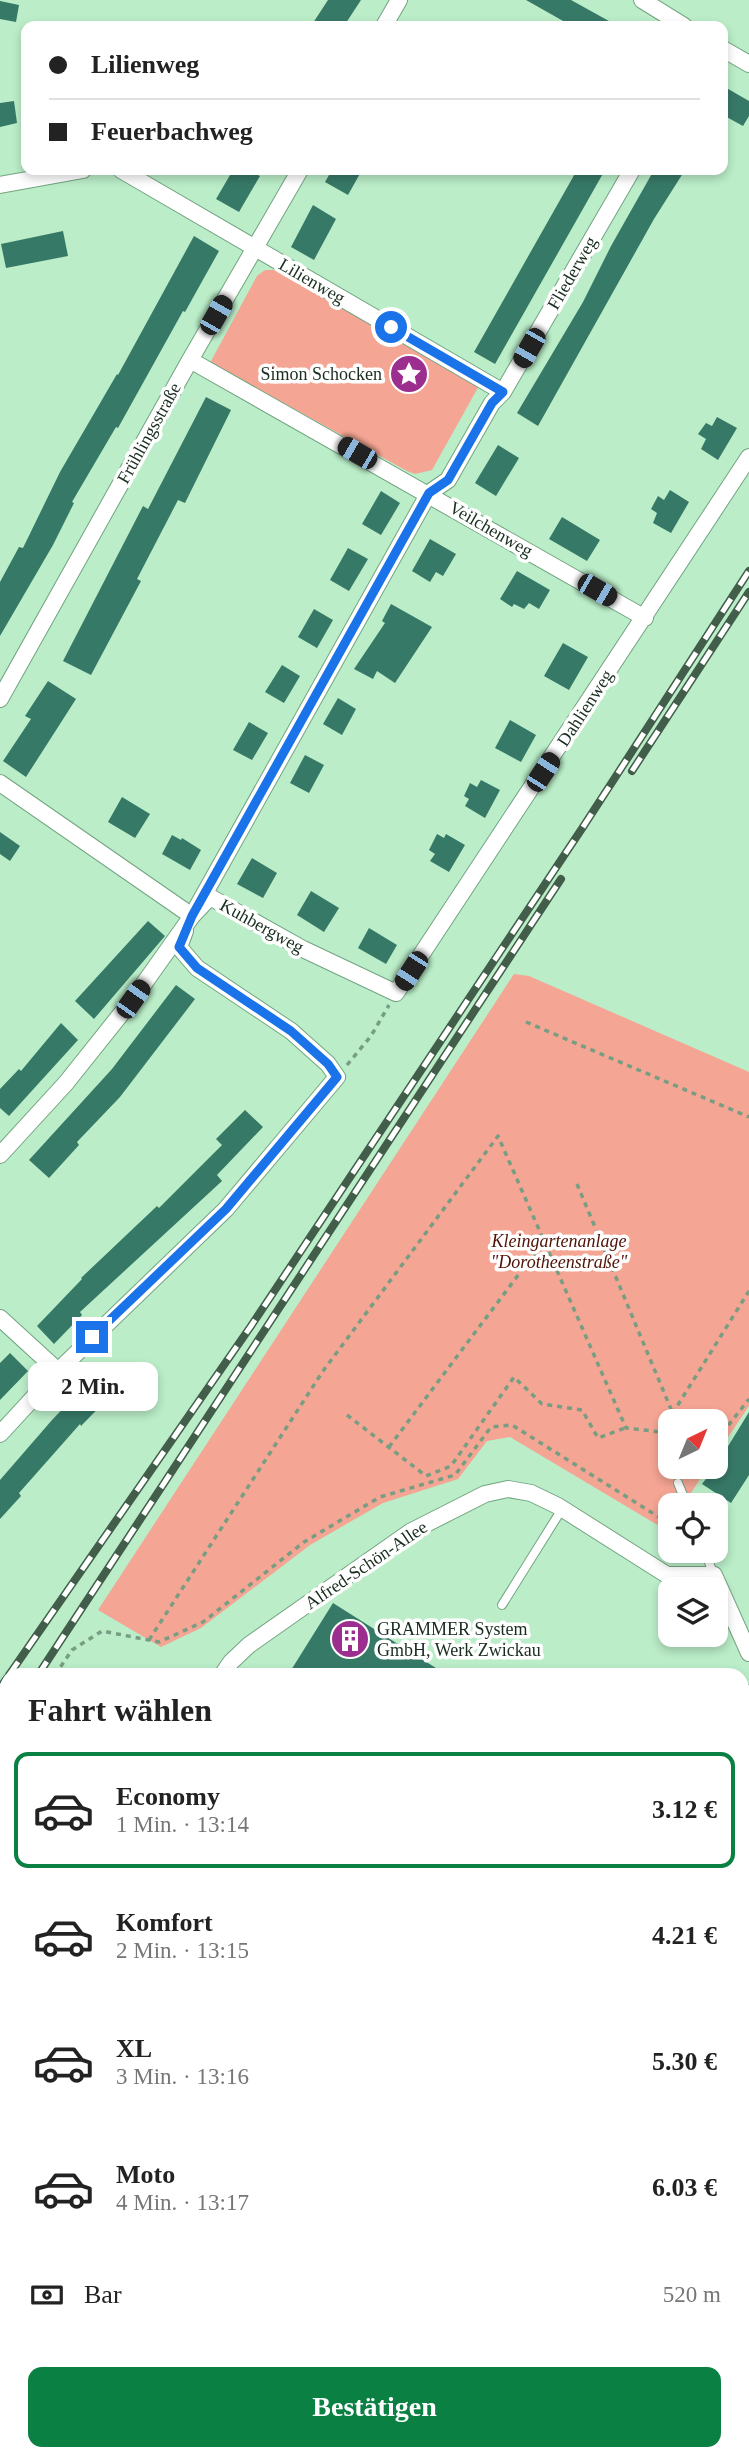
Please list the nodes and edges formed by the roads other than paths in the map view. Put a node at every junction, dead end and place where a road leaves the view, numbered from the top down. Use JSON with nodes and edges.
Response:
{"nodes":[{"id":1,"x":399,"y":0,"type":"edge"},
{"id":2,"x":642,"y":0,"type":"edge"},
{"id":3,"x":387,"y":21,"type":"edge"},
{"id":4,"x":676,"y":21,"type":"edge"},
{"id":5,"x":728,"y":52,"type":"edge"},
{"id":6,"x":749,"y":64,"type":"edge"},
{"id":7,"x":57,"y":175,"type":"edge"},
{"id":8,"x":130,"y":175,"type":"edge"},
{"id":9,"x":297,"y":175,"type":"edge"},
{"id":10,"x":629,"y":175,"type":"edge"},
{"id":11,"x":0,"y":186,"type":"edge"},
{"id":12,"x":255,"y":248,"type":"junction"},
{"id":13,"x":190,"y":360,"type":"junction"},
{"id":14,"x":503,"y":392,"type":"junction"},
{"id":15,"x":749,"y":457,"type":"edge"},
{"id":16,"x":429,"y":493,"type":"junction"},
{"id":17,"x":645,"y":618,"type":"junction"},
{"id":18,"x":0,"y":699,"type":"edge"},
{"id":19,"x":0,"y":783,"type":"edge"},
{"id":20,"x":192,"y":916,"type":"junction"},
{"id":21,"x":397,"y":993,"type":"joint"},
{"id":22,"x":0,"y":1155,"type":"edge"},
{"id":23,"x":0,"y":1318,"type":"edge"},
{"id":24,"x":58,"y":1371,"type":"junction"},
{"id":25,"x":0,"y":1434,"type":"edge"},
{"id":26,"x":678,"y":1483,"type":"dead end"},
{"id":27,"x":682,"y":1493,"type":"edge"},
{"id":28,"x":562,"y":1509,"type":"junction"},
{"id":29,"x":709,"y":1563,"type":"edge"},
{"id":30,"x":714,"y":1575,"type":"junction"},
{"id":31,"x":502,"y":1605,"type":"dead end"},
{"id":32,"x":749,"y":1653,"type":"edge"},
{"id":33,"x":227,"y":1668,"type":"edge"}],
"edges":[{"from":1,"to":3,"type":"street"},
{"from":2,"to":4,"type":"street"},
{"from":5,"to":6,"type":"street"},
{"from":7,"to":11,"type":"street"},
{"from":8,"to":12,"type":"street","name":"Lilienweg"},
{"from":9,"to":12,"type":"street","name":"Frühlingsstraße"},
{"from":10,"to":14,"type":"street","name":"Fliederweg"},
{"from":12,"to":13,"type":"street","name":"Frühlingsstraße"},
{"from":12,"to":14,"type":"street","name":"Lilienweg"},
{"from":13,"to":16,"type":"street","name":"Veilchenweg"},
{"from":13,"to":18,"type":"street","name":"Frühlingsstraße"},
{"from":14,"to":16,"type":"street","name":"Fliederweg"},
{"from":15,"to":17,"type":"street","name":"Dahlienweg"},
{"from":16,"to":17,"type":"street","name":"Veilchenweg"},
{"from":16,"to":20,"type":"street","name":"Fliederweg"},
{"from":17,"to":21,"type":"street","name":"Dahlienweg"},
{"from":19,"to":20,"type":"street","name":"Kuhbergweg"},
{"from":20,"to":21,"type":"street","name":"Kuhbergweg"},
{"from":20,"to":22,"type":"street"},
{"from":20,"to":24,"type":"street"},
{"from":23,"to":24,"type":"street"},
{"from":24,"to":25,"type":"street"},
{"from":26,"to":27,"type":"lane"},
{"from":28,"to":30,"type":"street","name":"Alfred-Schön-Allee"},
{"from":28,"to":31,"type":"lane"},
{"from":28,"to":33,"type":"street","name":"Alfred-Schön-Allee"},
{"from":29,"to":30,"type":"lane"},
{"from":30,"to":32,"type":"street"}]}
